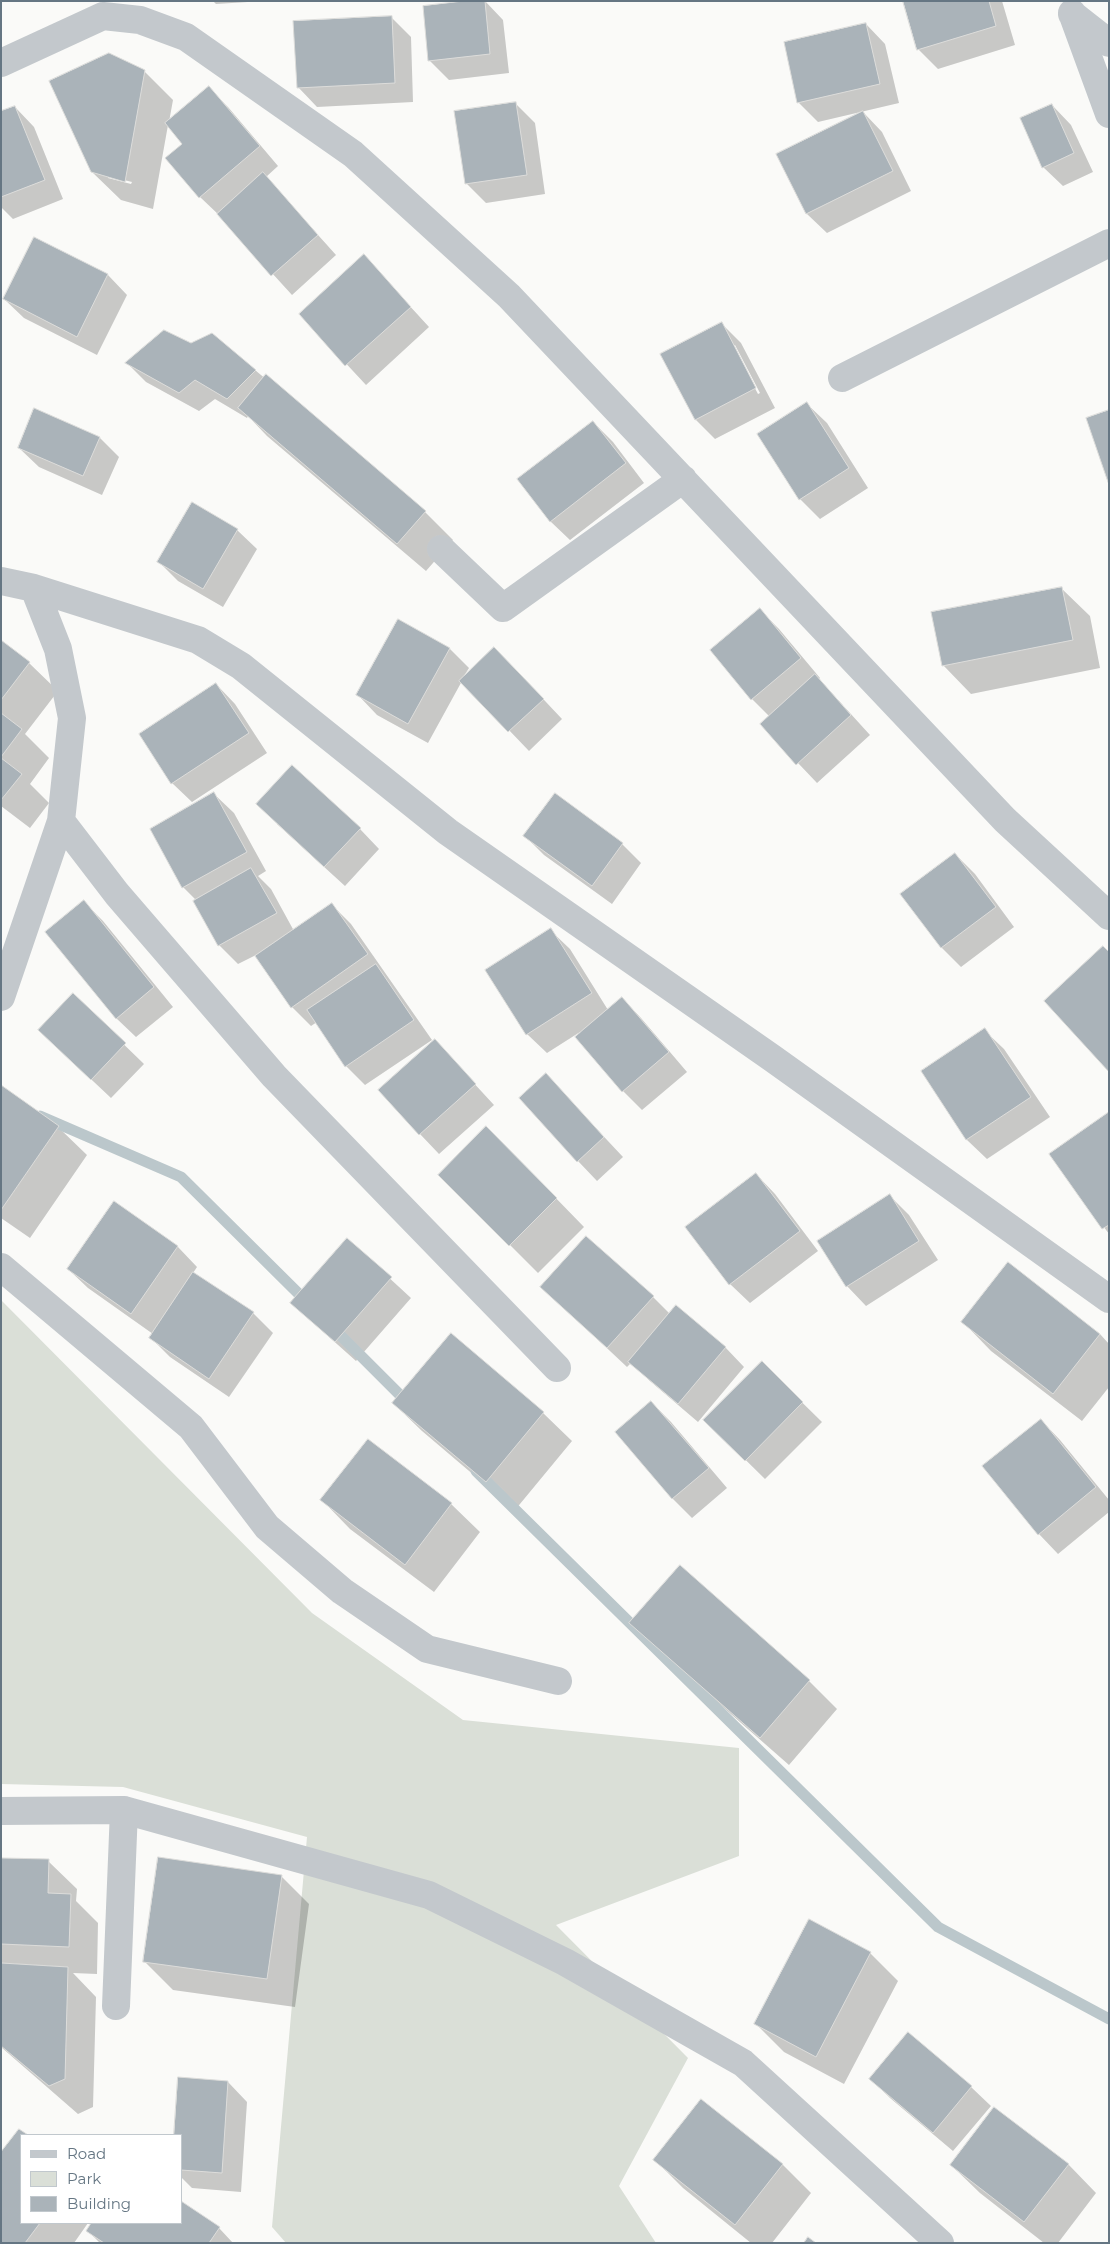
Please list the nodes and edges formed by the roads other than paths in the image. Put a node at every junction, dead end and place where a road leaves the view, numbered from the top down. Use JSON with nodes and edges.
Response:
{"nodes":[{"id":1,"x":1065,"y":7,"type":"edge"},
{"id":2,"x":101,"y":9,"type":"edge"},
{"id":3,"x":1109,"y":43,"type":"edge"},
{"id":4,"x":1,"y":63,"type":"edge"},
{"id":5,"x":1109,"y":114,"type":"edge"},
{"id":6,"x":1109,"y":243,"type":"edge"},
{"id":7,"x":842,"y":378,"type":"dead end"},
{"id":8,"x":683,"y":479,"type":"junction"},
{"id":9,"x":441,"y":549,"type":"dead end"},
{"id":10,"x":1,"y":581,"type":"edge"},
{"id":11,"x":34,"y":588,"type":"junction"},
{"id":12,"x":61,"y":821,"type":"junction"},
{"id":13,"x":1109,"y":916,"type":"edge"},
{"id":14,"x":1,"y":997,"type":"edge"},
{"id":15,"x":1,"y":1267,"type":"edge"},
{"id":16,"x":1109,"y":1299,"type":"edge"},
{"id":17,"x":557,"y":1368,"type":"dead end"},
{"id":18,"x":558,"y":1681,"type":"dead end"},
{"id":19,"x":124,"y":1810,"type":"junction"},
{"id":20,"x":1,"y":1811,"type":"edge"},
{"id":21,"x":116,"y":2006,"type":"dead end"},
{"id":22,"x":940,"y":2243,"type":"edge"}],
"edges":[{"from":1,"to":3,"type":"street"},
{"from":1,"to":5,"type":"street"},
{"from":2,"to":4,"type":"street"},
{"from":2,"to":8,"type":"street"},
{"from":6,"to":7,"type":"street"},
{"from":8,"to":9,"type":"street"},
{"from":8,"to":13,"type":"street"},
{"from":10,"to":11,"type":"street"},
{"from":11,"to":12,"type":"street"},
{"from":11,"to":16,"type":"street"},
{"from":12,"to":14,"type":"street"},
{"from":12,"to":17,"type":"street"},
{"from":15,"to":18,"type":"street"},
{"from":19,"to":20,"type":"street"},
{"from":19,"to":21,"type":"street"},
{"from":19,"to":22,"type":"street"}]}
